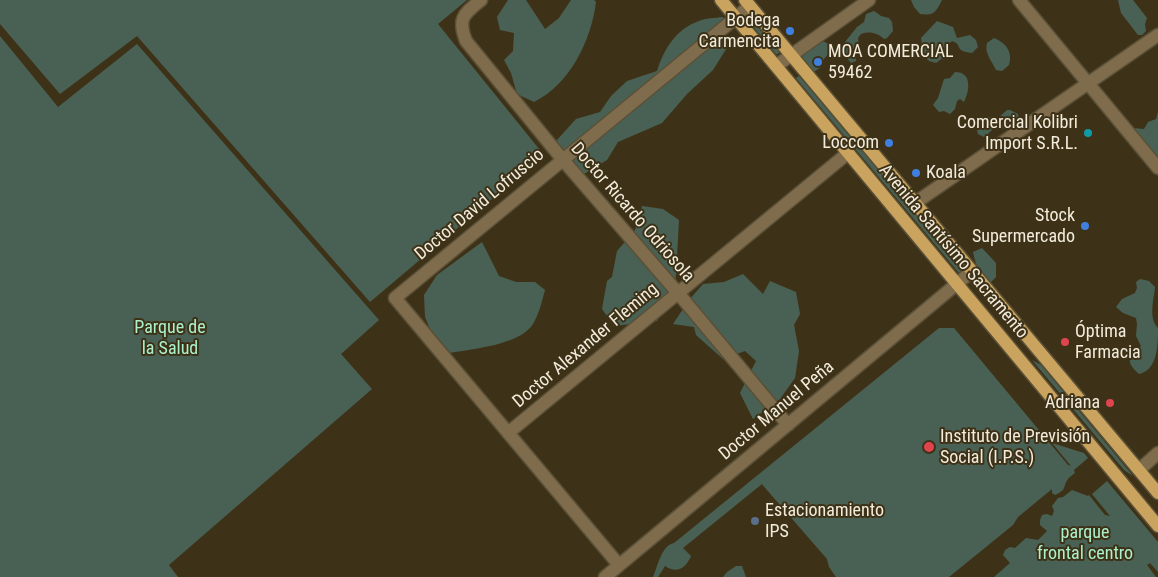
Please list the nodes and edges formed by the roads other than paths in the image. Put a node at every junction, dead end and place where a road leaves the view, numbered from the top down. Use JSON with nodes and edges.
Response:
{"nodes":[{"id":1,"x":481,"y":0,"type":"edge"},
{"id":2,"x":721,"y":0,"type":"edge"},
{"id":3,"x":869,"y":0,"type":"edge"},
{"id":4,"x":1019,"y":0,"type":"edge"},
{"id":5,"x":747,"y":3,"type":"edge"},
{"id":6,"x":736,"y":18,"type":"junction"},
{"id":7,"x":1158,"y":35,"type":"edge"},
{"id":8,"x":791,"y":55,"type":"junction"},
{"id":9,"x":776,"y":66,"type":"junction"},
{"id":10,"x":1088,"y":82,"type":"junction"},
{"id":11,"x":848,"y":153,"type":"junction"},
{"id":12,"x":563,"y":160,"type":"junction"},
{"id":13,"x":1158,"y":168,"type":"edge"},
{"id":14,"x":915,"y":203,"type":"junction"},
{"id":15,"x":971,"y":272,"type":"junction"},
{"id":16,"x":957,"y":284,"type":"junction"},
{"id":17,"x":678,"y":293,"type":"junction"},
{"id":18,"x":788,"y":425,"type":"junction"},
{"id":19,"x":508,"y":433,"type":"junction"},
{"id":20,"x":1158,"y":453,"type":"edge"},
{"id":21,"x":1139,"y":470,"type":"junction"},
{"id":22,"x":1158,"y":493,"type":"edge"},
{"id":23,"x":1158,"y":526,"type":"edge"},
{"id":24,"x":619,"y":565,"type":"junction"},
{"id":25,"x":605,"y":577,"type":"edge"}],
"edges":[{"from":1,"to":12,"type":"street","name":"Doctor Ricardo Odriosola"},
{"from":2,"to":6,"type":"main road","name":"Avenida Santísimo Sacramento"},
{"from":3,"to":8,"type":"street"},
{"from":4,"to":10,"type":"street"},
{"from":5,"to":6,"type":"street","name":"Doctor David Lofruscio"},
{"from":5,"to":8,"type":"main road","name":"Avenida Santísimo Sacramento"},
{"from":6,"to":9,"type":"main road","name":"Avenida Santísimo Sacramento"},
{"from":6,"to":12,"type":"street","name":"Doctor David Lofruscio"},
{"from":7,"to":10,"type":"street"},
{"from":8,"to":9,"type":"street"},
{"from":8,"to":14,"type":"main road","name":"Avenida Santísimo Sacramento"},
{"from":9,"to":11,"type":"main road","name":"Avenida Santísimo Sacramento"},
{"from":10,"to":13,"type":"street"},
{"from":10,"to":14,"type":"street"},
{"from":11,"to":16,"type":"main road","name":"Avenida Santísimo Sacramento"},
{"from":11,"to":17,"type":"street","name":"Doctor Alexander Fleming"},
{"from":12,"to":17,"type":"street","name":"Doctor Ricardo Odriosola"},
{"from":12,"to":19,"type":"street","name":"Doctor David Lofruscio"},
{"from":14,"to":15,"type":"main road","name":"Avenida Santísimo Sacramento"},
{"from":15,"to":16,"type":"street","name":"Doctor Manuel Peña"},
{"from":15,"to":21,"type":"main road","name":"Avenida Santísimo Sacramento"},
{"from":16,"to":18,"type":"street","name":"Doctor Manuel Peña"},
{"from":16,"to":23,"type":"main road","name":"Avenida Santísimo Sacramento"},
{"from":17,"to":18,"type":"street","name":"Doctor Ricardo Odriosola"},
{"from":17,"to":19,"type":"street","name":"Doctor Alexander Fleming"},
{"from":18,"to":24,"type":"street","name":"Doctor Manuel Peña"},
{"from":19,"to":24,"type":"street"},
{"from":20,"to":21,"type":"street"},
{"from":21,"to":22,"type":"main road","name":"Avenida Santísimo Sacramento"},
{"from":24,"to":25,"type":"street","name":"Doctor Manuel Peña"}]}
